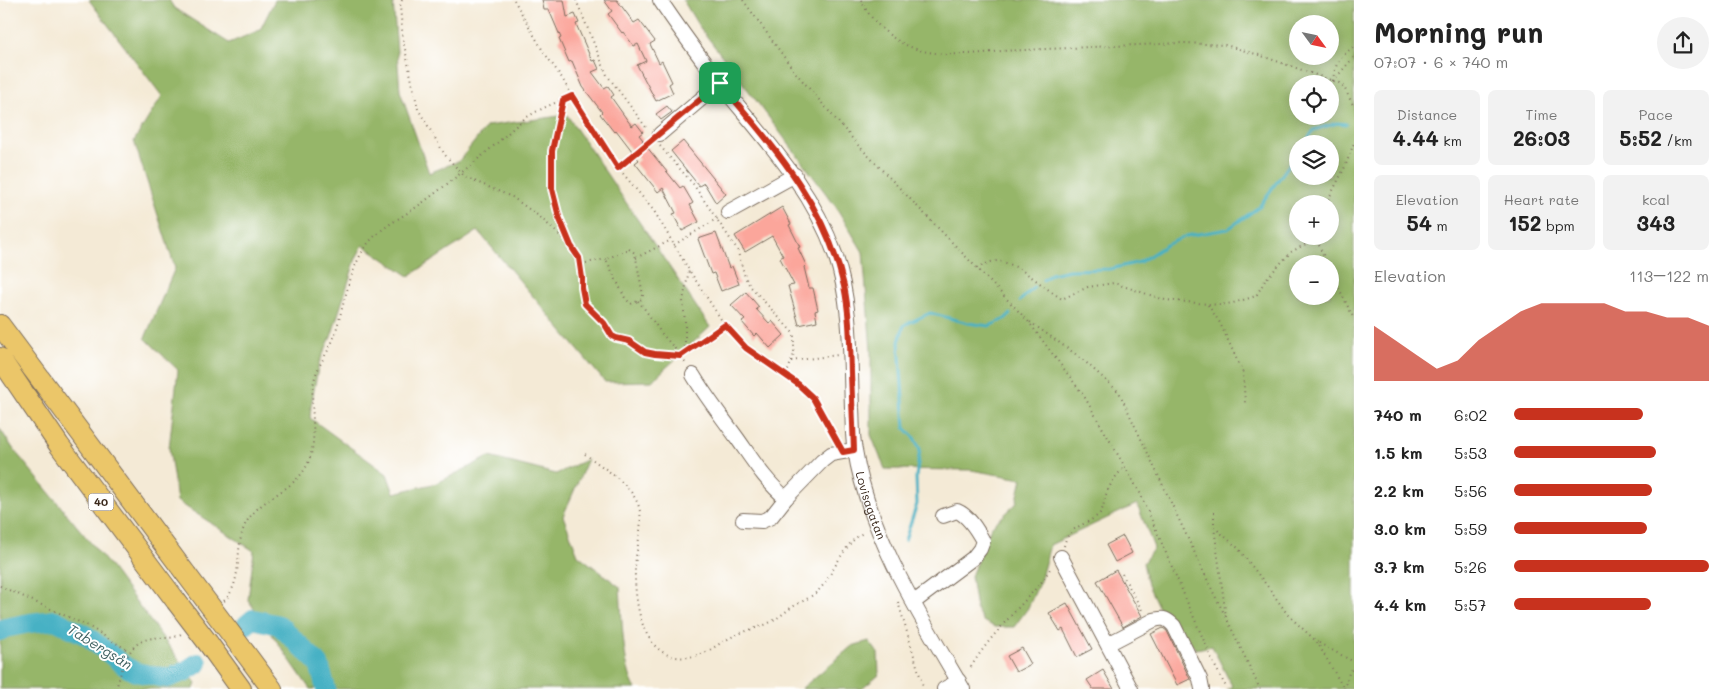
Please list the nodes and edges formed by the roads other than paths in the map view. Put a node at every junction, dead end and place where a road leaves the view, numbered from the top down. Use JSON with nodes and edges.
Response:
{"nodes":[{"id":1,"x":660,"y":0,"type":"edge"},
{"id":2,"x":720,"y":83,"type":"junction"},
{"id":3,"x":657,"y":136,"type":"road end"},
{"id":4,"x":795,"y":175,"type":"junction"},
{"id":5,"x":723,"y":215,"type":"road end"},
{"id":6,"x":0,"y":325,"type":"edge"},
{"id":7,"x":0,"y":358,"type":"edge"},
{"id":8,"x":693,"y":375,"type":"road end"},
{"id":9,"x":849,"y":451,"type":"junction"},
{"id":10,"x":786,"y":498,"type":"junction"},
{"id":11,"x":943,"y":516,"type":"dead end"},
{"id":12,"x":743,"y":520,"type":"dead end"},
{"id":13,"x":1061,"y":557,"type":"road end"},
{"id":14,"x":914,"y":602,"type":"junction"},
{"id":15,"x":1108,"y":644,"type":"junction"},
{"id":16,"x":961,"y":685,"type":"edge"},
{"id":17,"x":232,"y":686,"type":"edge"},
{"id":18,"x":272,"y":689,"type":"edge"},
{"id":19,"x":944,"y":689,"type":"edge"},
{"id":20,"x":1131,"y":689,"type":"edge"},
{"id":21,"x":1202,"y":689,"type":"edge"}],
"edges":[{"from":1,"to":2,"type":"street","name":"Lovisagatan"},
{"from":2,"to":3,"type":"street"},
{"from":2,"to":4,"type":"street","name":"Lovisagatan"},
{"from":4,"to":5,"type":"street"},
{"from":4,"to":9,"type":"street","name":"Lovisagatan"},
{"from":6,"to":18,"type":"highway","number":"40","bridge":true},
{"from":7,"to":17,"type":"highway","number":"40","bridge":true},
{"from":8,"to":10,"type":"street"},
{"from":9,"to":10,"type":"street"},
{"from":9,"to":14,"type":"street","name":"Lovisagatan"},
{"from":10,"to":12,"type":"street"},
{"from":11,"to":14,"type":"street"},
{"from":13,"to":15,"type":"street"},
{"from":14,"to":16,"type":"street","name":"Lovisagatan"},
{"from":15,"to":20,"type":"street"},
{"from":15,"to":21,"type":"street"},
{"from":16,"to":19,"type":"street"}]}
